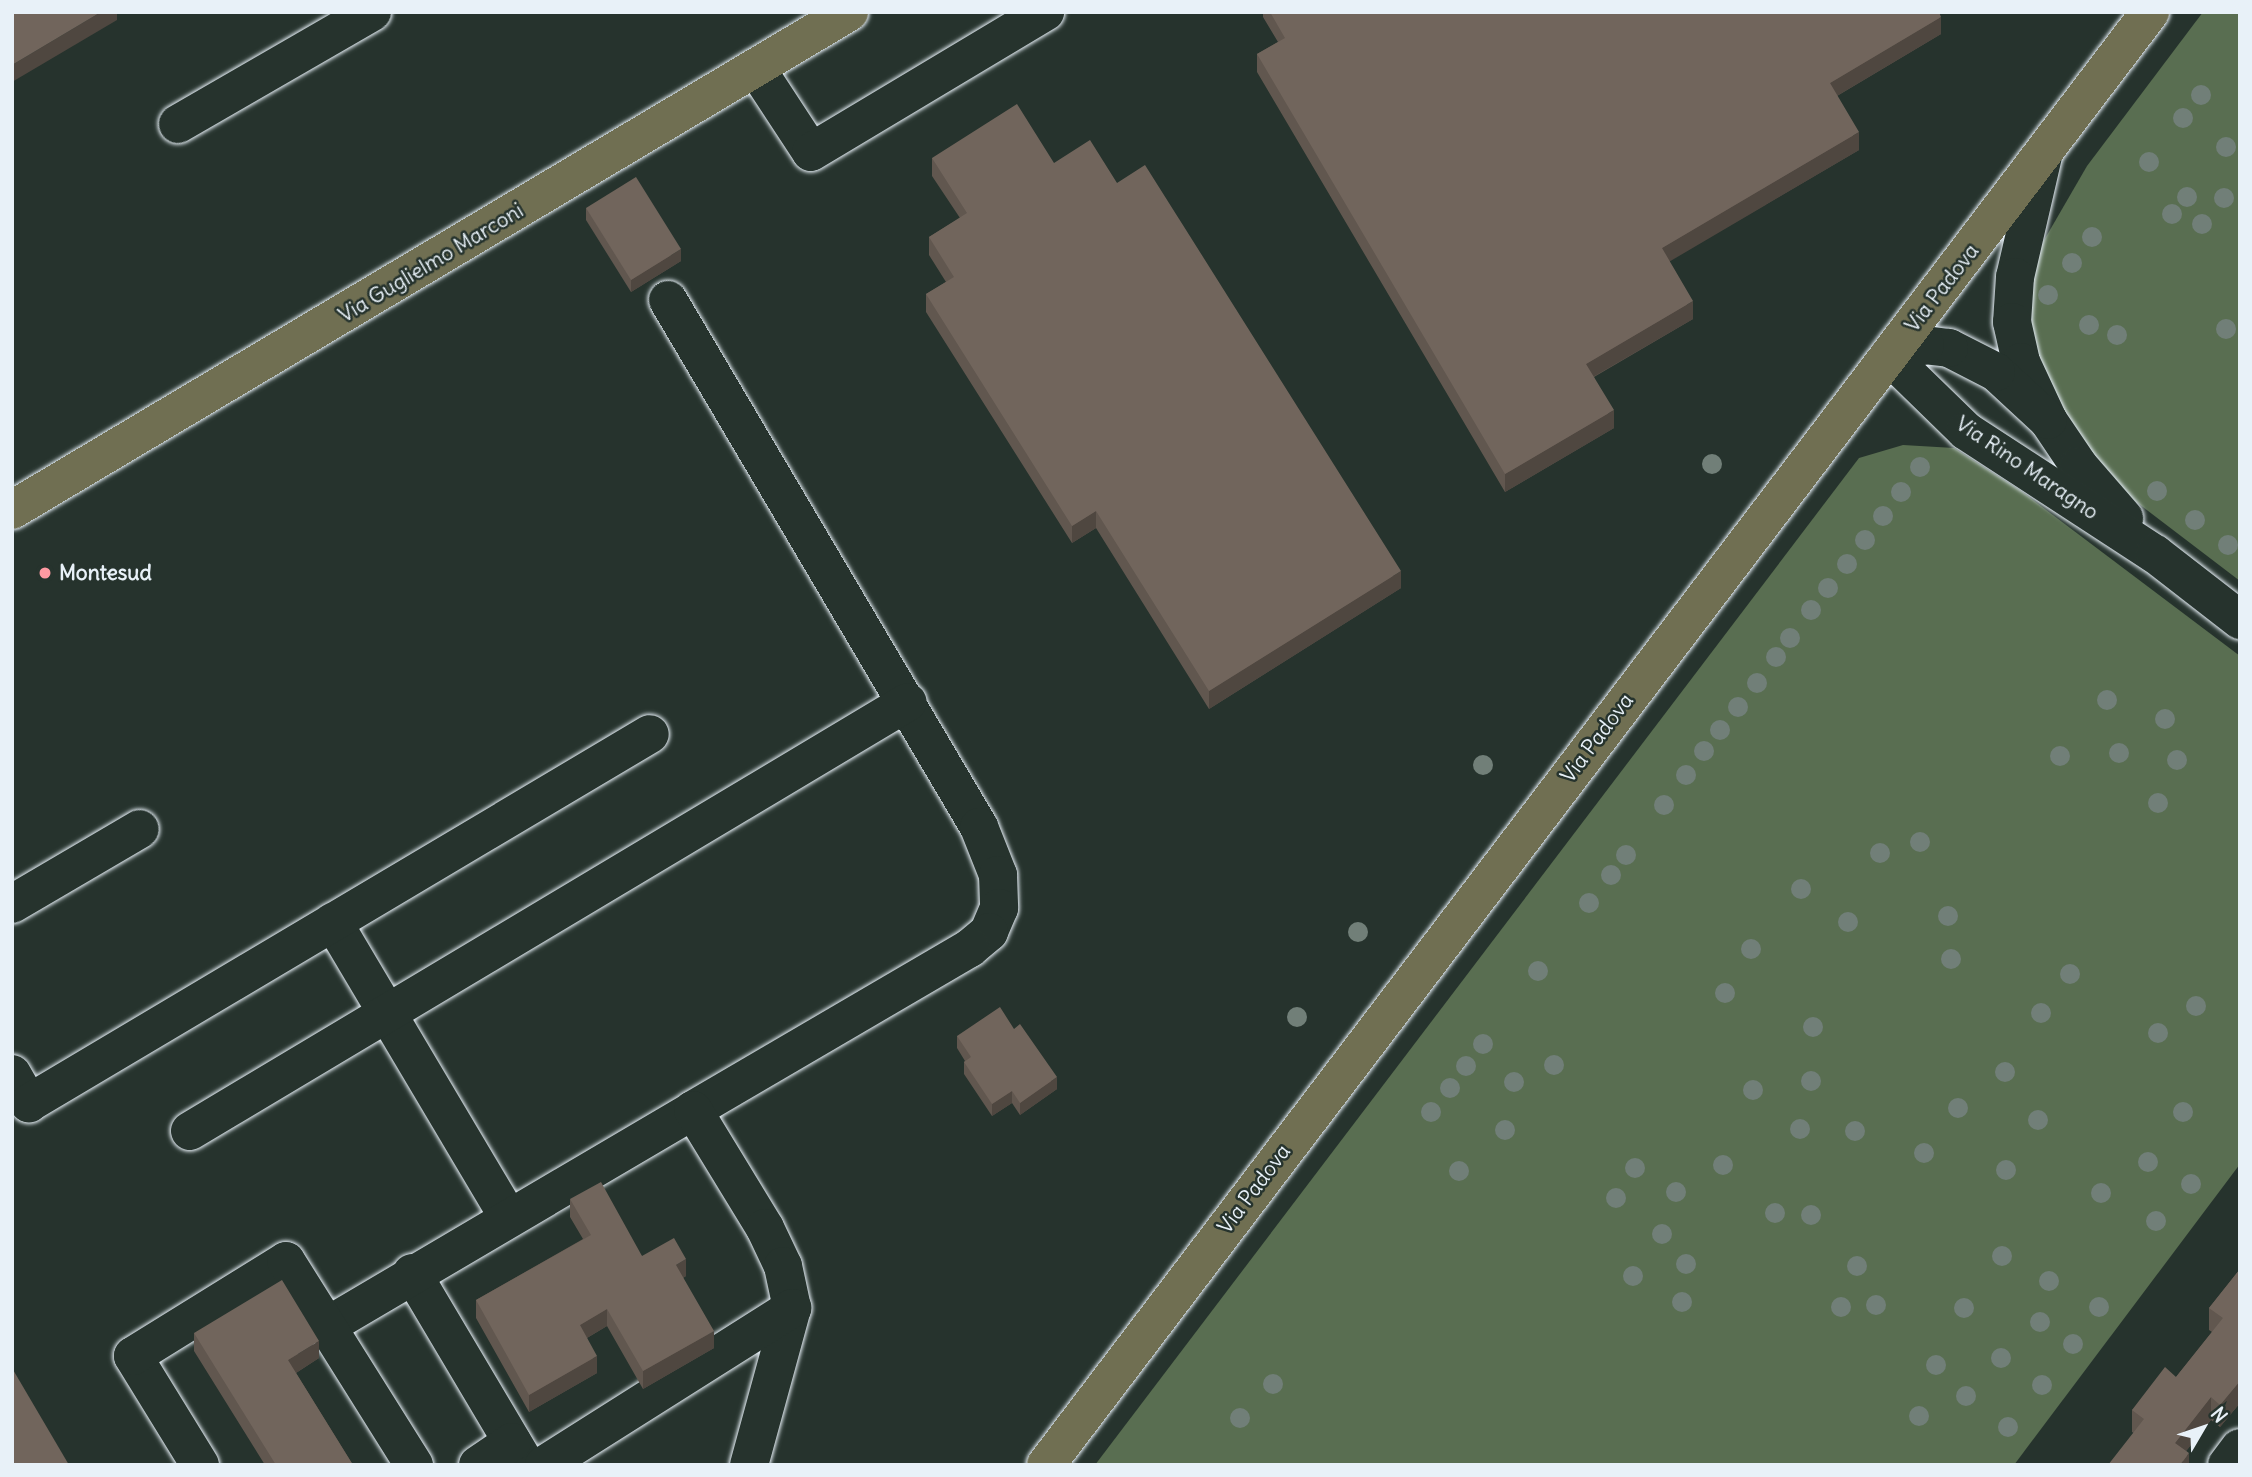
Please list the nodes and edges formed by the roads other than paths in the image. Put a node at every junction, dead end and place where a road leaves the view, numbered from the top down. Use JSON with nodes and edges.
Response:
{"nodes":[{"id":1,"x":372,"y":12,"type":"edge"},
{"id":2,"x":849,"y":12,"type":"edge"},
{"id":3,"x":1045,"y":12,"type":"edge"},
{"id":4,"x":2150,"y":12,"type":"edge"},
{"id":5,"x":756,"y":68,"type":"junction"},
{"id":6,"x":178,"y":124,"type":"dead end"},
{"id":7,"x":2043,"y":156,"type":"junction"},
{"id":8,"x":668,"y":300,"type":"dead end"},
{"id":9,"x":1889,"y":356,"type":"junction"},
{"id":10,"x":2048,"y":420,"type":"junction"},
{"id":11,"x":12,"y":510,"type":"edge"},
{"id":12,"x":2154,"y":554,"type":"junction"},
{"id":13,"x":2240,"y":620,"type":"edge"},
{"id":14,"x":908,"y":702,"type":"junction"},
{"id":15,"x":650,"y":734,"type":"dead end"},
{"id":16,"x":140,"y":829,"type":"dead end"},
{"id":17,"x":12,"y":904,"type":"edge"},
{"id":18,"x":333,"y":922,"type":"junction"},
{"id":19,"x":387,"y":1013,"type":"junction"},
{"id":20,"x":12,"y":1074,"type":"edge"},
{"id":21,"x":692,"y":1110,"type":"junction"},
{"id":22,"x":190,"y":1131,"type":"dead end"},
{"id":23,"x":508,"y":1217,"type":"junction"},
{"id":24,"x":412,"y":1273,"type":"junction"},
{"id":25,"x":792,"y":1308,"type":"junction"},
{"id":26,"x":327,"y":1326,"type":"junction"},
{"id":27,"x":2240,"y":1448,"type":"edge"},
{"id":28,"x":519,"y":1453,"type":"edge"},
{"id":29,"x":200,"y":1465,"type":"edge"},
{"id":30,"x":414,"y":1465,"type":"edge"},
{"id":31,"x":478,"y":1465,"type":"edge"},
{"id":32,"x":544,"y":1465,"type":"edge"},
{"id":33,"x":749,"y":1465,"type":"edge"},
{"id":34,"x":1046,"y":1465,"type":"edge"},
{"id":35,"x":2227,"y":1465,"type":"edge"}],
"edges":[{"from":1,"to":6,"type":"street"},
{"from":2,"to":5,"type":"main road","name":"Via Guglielmo Marconi"},
{"from":3,"to":5,"type":"street"},
{"from":4,"to":7,"type":"main road","name":"Via Padova"},
{"from":5,"to":11,"type":"main road","name":"Via Guglielmo Marconi"},
{"from":7,"to":9,"type":"main road","name":"Via Padova"},
{"from":7,"to":10,"type":"street","name":"Via Rino Maragno"},
{"from":8,"to":14,"type":"street"},
{"from":9,"to":10,"type":"street","name":"Via Rino Maragno"},
{"from":9,"to":12,"type":"street","name":"Via Rino Maragno"},
{"from":9,"to":34,"type":"main road","name":"Via Padova"},
{"from":10,"to":12,"type":"street","name":"Via Rino Maragno"},
{"from":12,"to":13,"type":"street","name":"Via Rino Maragno"},
{"from":14,"to":19,"type":"street"},
{"from":14,"to":21,"type":"street"},
{"from":15,"to":18,"type":"street"},
{"from":16,"to":17,"type":"street"},
{"from":18,"to":19,"type":"street"},
{"from":18,"to":20,"type":"street"},
{"from":19,"to":22,"type":"street"},
{"from":19,"to":23,"type":"street"},
{"from":21,"to":23,"type":"street"},
{"from":21,"to":25,"type":"street"},
{"from":23,"to":24,"type":"street"},
{"from":24,"to":26,"type":"street"},
{"from":24,"to":28,"type":"street"},
{"from":25,"to":32,"type":"street"},
{"from":25,"to":33,"type":"street"},
{"from":26,"to":29,"type":"street"},
{"from":26,"to":30,"type":"street"},
{"from":27,"to":35,"type":"street"},
{"from":28,"to":31,"type":"street"}]}
